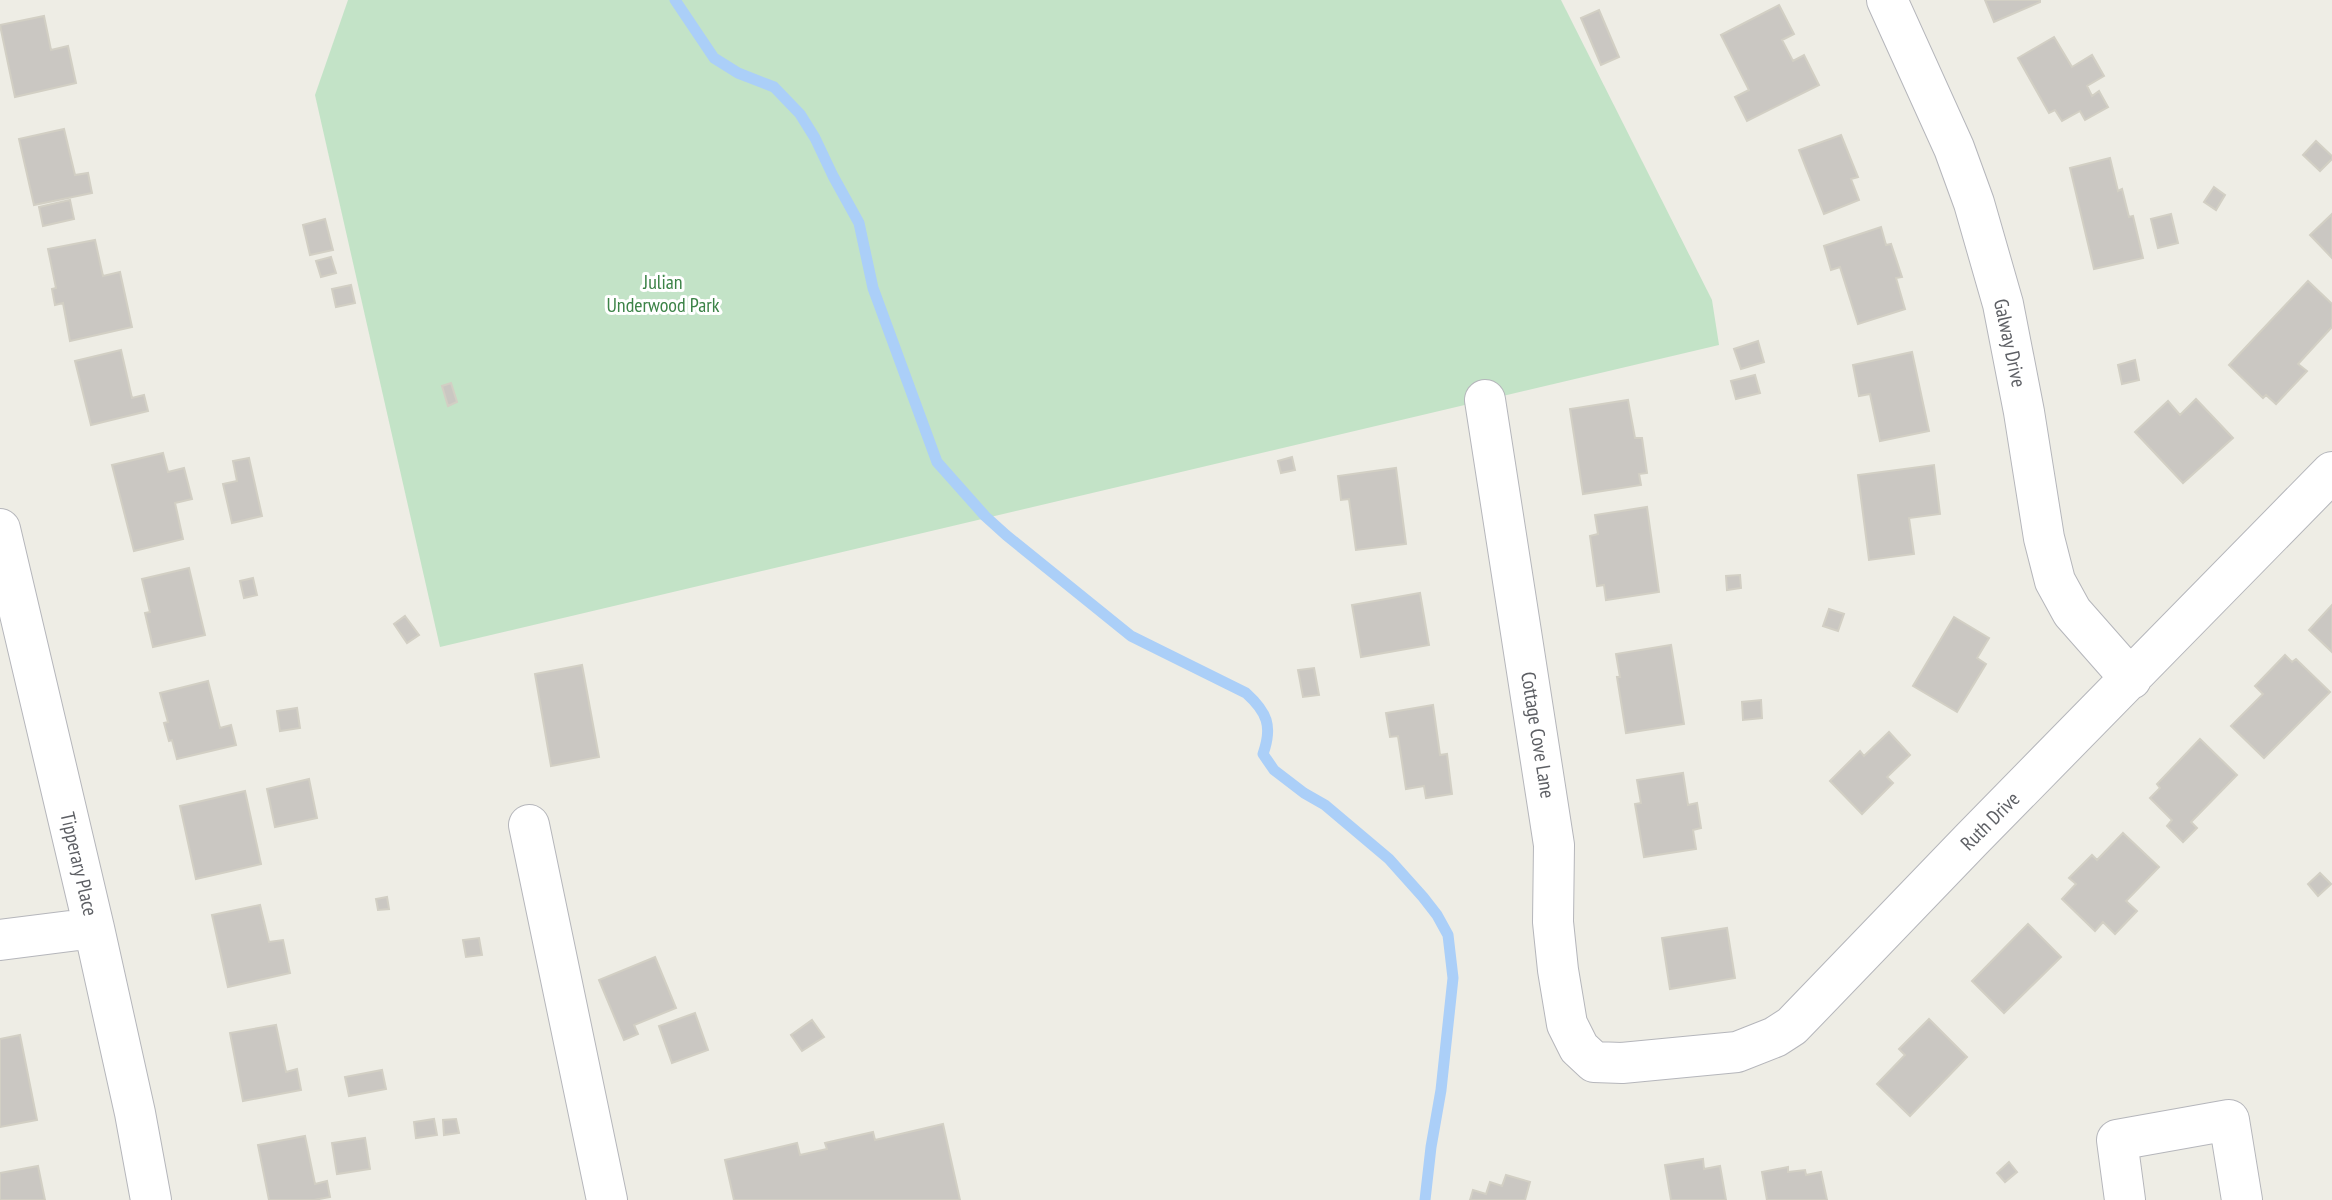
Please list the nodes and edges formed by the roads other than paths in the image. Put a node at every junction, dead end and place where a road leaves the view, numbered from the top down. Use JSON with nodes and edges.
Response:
{"nodes":[{"id":1,"x":1887,"y":0,"type":"edge"},
{"id":2,"x":1485,"y":400,"type":"dead end"},
{"id":3,"x":2332,"y":472,"type":"edge"},
{"id":4,"x":0,"y":529,"type":"edge"},
{"id":5,"x":2131,"y":679,"type":"junction"},
{"id":6,"x":529,"y":825,"type":"dead end"},
{"id":7,"x":94,"y":928,"type":"junction"},
{"id":8,"x":0,"y":940,"type":"edge"},
{"id":9,"x":1594,"y":1062,"type":"joint"},
{"id":10,"x":151,"y":1200,"type":"edge"},
{"id":11,"x":607,"y":1200,"type":"edge"},
{"id":12,"x":2125,"y":1200,"type":"edge"},
{"id":13,"x":2242,"y":1200,"type":"edge"}],
"edges":[{"from":1,"to":5,"type":"street","name":"Galway Drive"},
{"from":2,"to":9,"type":"street","name":"Cottage Cove Lane"},
{"from":3,"to":5,"type":"street","name":"Ruth Drive"},
{"from":4,"to":7,"type":"street","name":"Tipperary Place"},
{"from":5,"to":9,"type":"street","name":"Ruth Drive"},
{"from":6,"to":11,"type":"street"},
{"from":7,"to":8,"type":"street"},
{"from":7,"to":10,"type":"street","name":"Tipperary Place"},
{"from":12,"to":13,"type":"street"}]}
